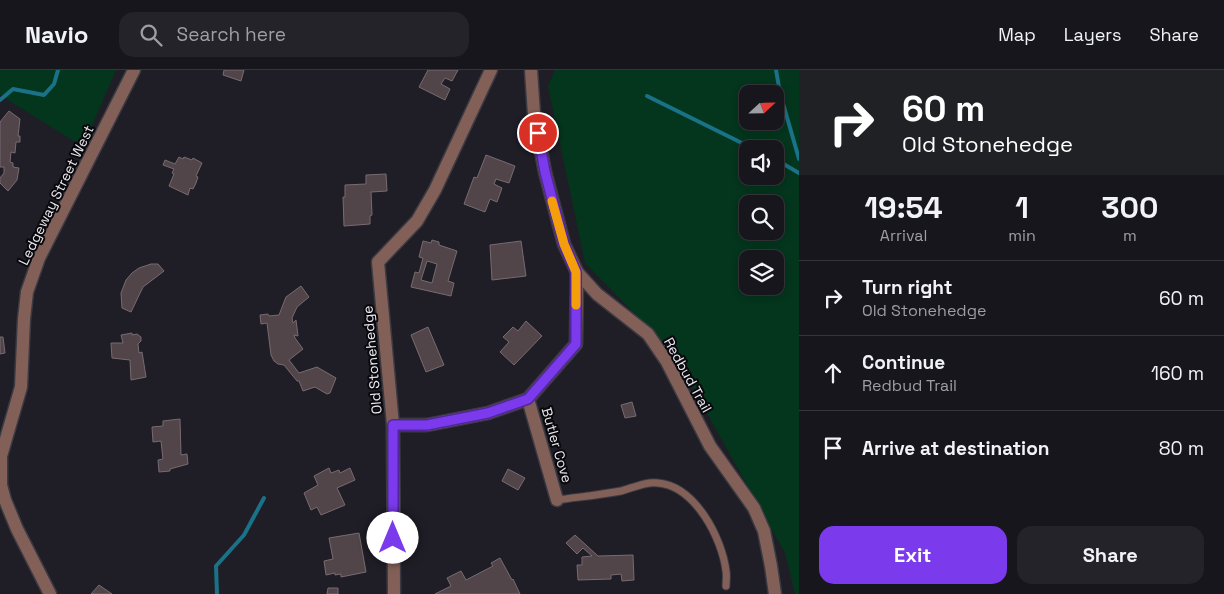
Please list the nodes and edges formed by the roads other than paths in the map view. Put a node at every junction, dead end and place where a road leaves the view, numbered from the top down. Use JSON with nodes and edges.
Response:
{"nodes":[{"id":1,"x":134,"y":70,"type":"edge"},
{"id":2,"x":491,"y":70,"type":"edge"},
{"id":3,"x":531,"y":70,"type":"edge"},
{"id":4,"x":576,"y":272,"type":"junction"},
{"id":5,"x":528,"y":399,"type":"junction"},
{"id":6,"x":393,"y":425,"type":"junction"},
{"id":7,"x":557,"y":500,"type":"joint"},
{"id":8,"x":726,"y":586,"type":"dead end"},
{"id":9,"x":50,"y":594,"type":"edge"},
{"id":10,"x":394,"y":594,"type":"edge"},
{"id":11,"x":774,"y":594,"type":"edge"}],
"edges":[{"from":1,"to":9,"type":"street","name":"Ledgeway Street West"},
{"from":2,"to":6,"type":"street","name":"Old Stonehedge"},
{"from":3,"to":4,"type":"street","name":"Redbud Trail"},
{"from":4,"to":5,"type":"street","name":"Old Stonehedge"},
{"from":4,"to":11,"type":"street","name":"Redbud Trail"},
{"from":5,"to":6,"type":"street","name":"Old Stonehedge"},
{"from":5,"to":7,"type":"street","name":"Butler Cove"},
{"from":6,"to":10,"type":"street"},
{"from":7,"to":8,"type":"lane"}]}
